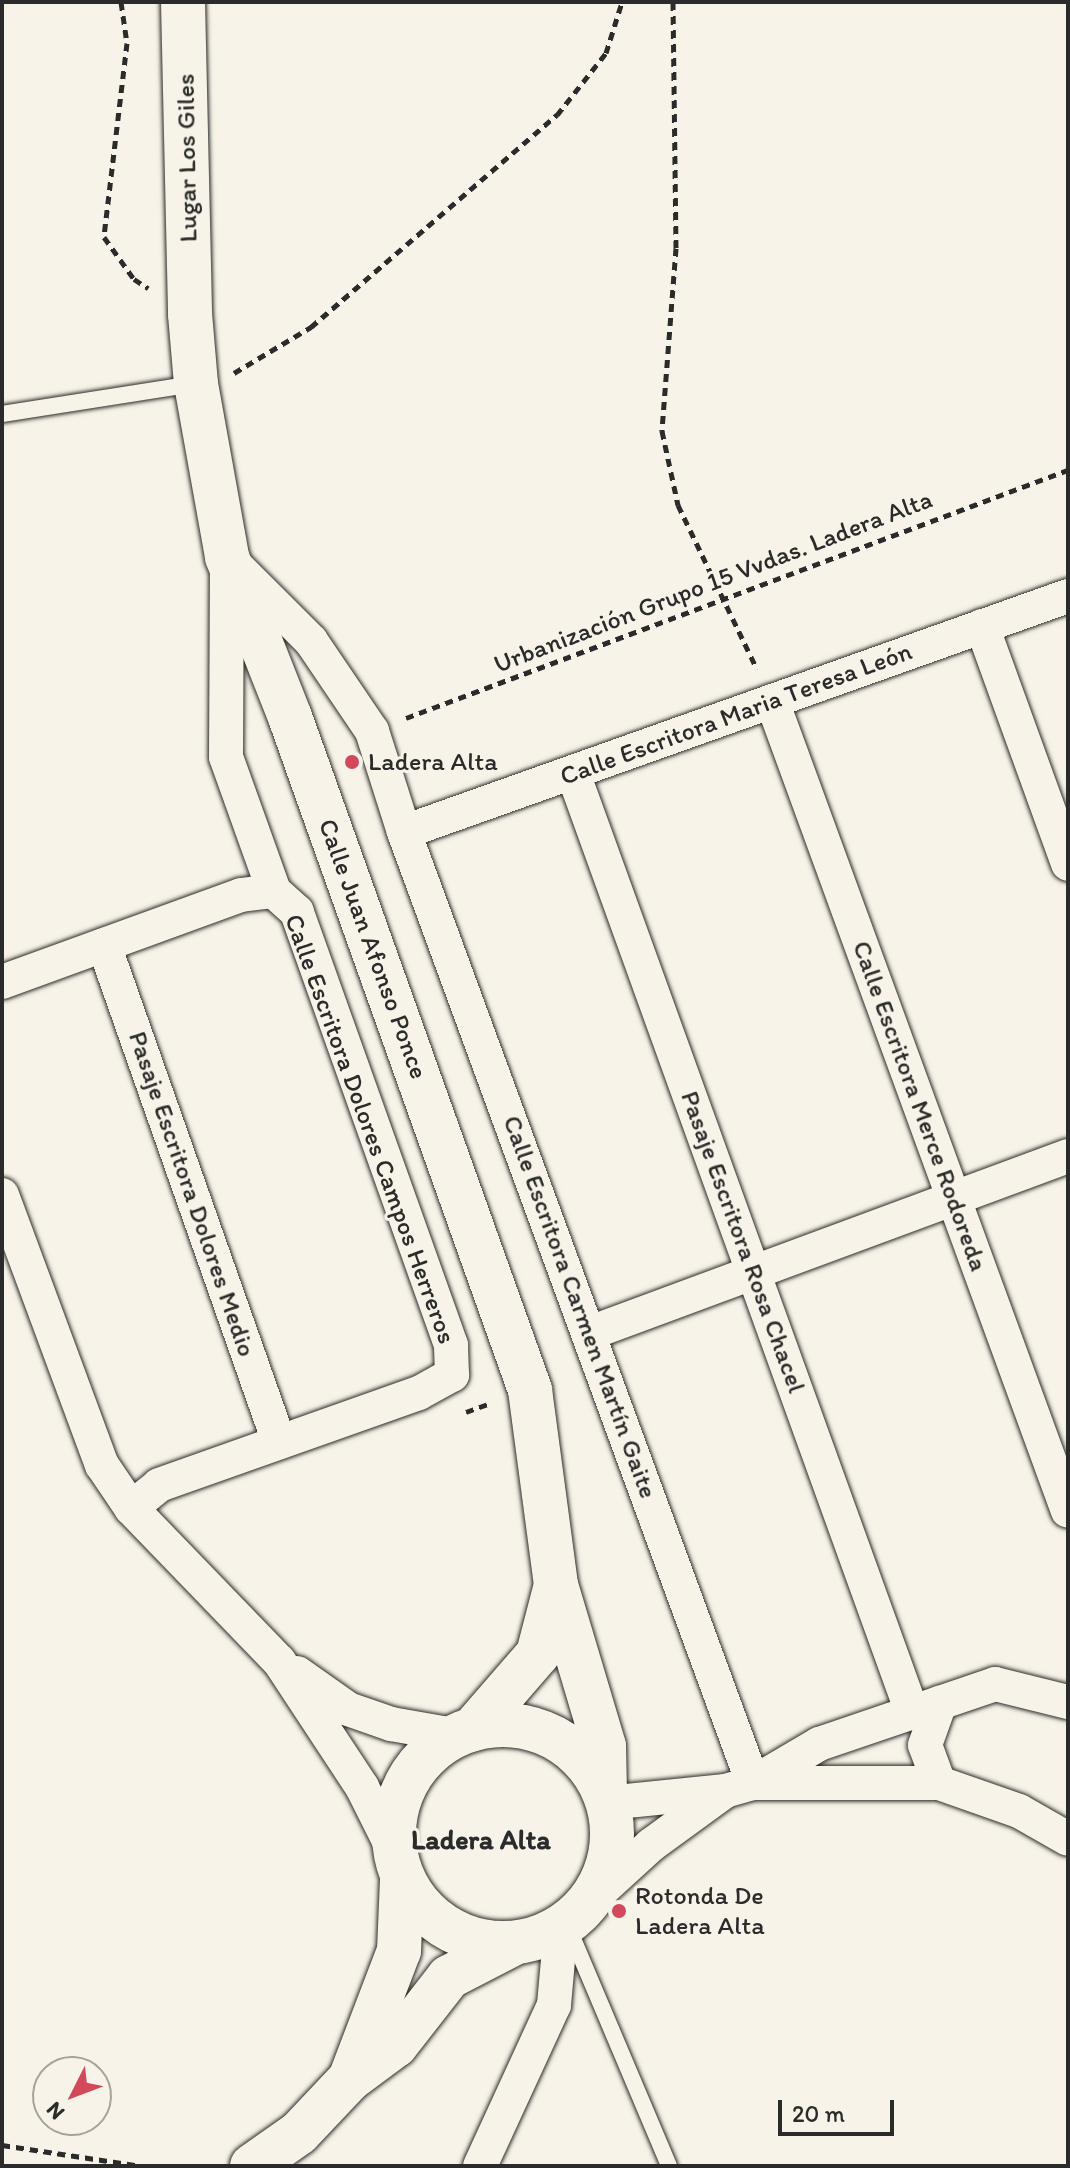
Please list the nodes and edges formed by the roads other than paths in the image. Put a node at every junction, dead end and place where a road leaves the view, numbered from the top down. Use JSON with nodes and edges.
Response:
{"nodes":[{"id":1,"x":183,"y":2,"type":"edge"},
{"id":2,"x":190,"y":314,"type":"joint"},
{"id":3,"x":196,"y":384,"type":"junction"},
{"id":4,"x":2,"y":414,"type":"edge"},
{"id":5,"x":227,"y":557,"type":"junction"},
{"id":6,"x":1068,"y":596,"type":"edge"},
{"id":7,"x":982,"y":626,"type":"junction"},
{"id":8,"x":772,"y":701,"type":"junction"},
{"id":9,"x":573,"y":773,"type":"junction"},
{"id":10,"x":404,"y":832,"type":"junction"},
{"id":11,"x":1068,"y":864,"type":"edge"},
{"id":12,"x":274,"y":891,"type":"junction"},
{"id":13,"x":104,"y":945,"type":"junction"},
{"id":14,"x":2,"y":982,"type":"edge"},
{"id":15,"x":1068,"y":1156,"type":"edge"},
{"id":16,"x":2,"y":1195,"type":"edge"},
{"id":17,"x":954,"y":1199,"type":"junction"},
{"id":18,"x":754,"y":1272,"type":"junction"},
{"id":19,"x":590,"y":1333,"type":"junction"},
{"id":20,"x":279,"y":1442,"type":"junction"},
{"id":21,"x":131,"y":1508,"type":"junction"},
{"id":22,"x":1068,"y":1511,"type":"edge"},
{"id":23,"x":556,"y":1585,"type":"junction"},
{"id":24,"x":279,"y":1661,"type":"junction"},
{"id":25,"x":1068,"y":1702,"type":"edge"},
{"id":26,"x":926,"y":1708,"type":"junction"},
{"id":27,"x":464,"y":1732,"type":"junction"},
{"id":28,"x":939,"y":1783,"type":"junction"},
{"id":29,"x":739,"y":1787,"type":"junction"},
{"id":30,"x":606,"y":1798,"type":"junction"},
{"id":31,"x":1068,"y":1839,"type":"edge"},
{"id":32,"x":398,"y":1866,"type":"junction"},
{"id":33,"x":574,"y":1916,"type":"junction"},
{"id":34,"x":515,"y":1943,"type":"junction"},
{"id":35,"x":350,"y":2079,"type":"junction"},
{"id":36,"x":252,"y":2166,"type":"edge"},
{"id":37,"x":480,"y":2166,"type":"edge"},
{"id":38,"x":669,"y":2166,"type":"edge"}],
"edges":[{"from":1,"to":2,"type":"street","name":"Lugar Los Giles"},
{"from":2,"to":3,"type":"street","name":"Calle Juan Afonso Ponce"},
{"from":3,"to":4,"type":"lane"},
{"from":3,"to":5,"type":"street","name":"Calle Juan Afonso Ponce"},
{"from":5,"to":10,"type":"street","name":"Calle Escritora Carmen Martín Gaite"},
{"from":5,"to":12,"type":"street"},
{"from":5,"to":23,"type":"street","name":"Calle Juan Afonso Ponce"},
{"from":6,"to":7,"type":"street","name":"Calle Escritora Maria Teresa León"},
{"from":7,"to":8,"type":"street","name":"Calle Escritora Maria Teresa León"},
{"from":7,"to":11,"type":"street"},
{"from":8,"to":9,"type":"street","name":"Calle Escritora Maria Teresa León"},
{"from":8,"to":17,"type":"street","name":"Calle Escritora Merce Rodoreda"},
{"from":9,"to":10,"type":"street","name":"Calle Escritora Maria Teresa León"},
{"from":9,"to":18,"type":"street","name":"Pasaje Escritora Rosa Chacel"},
{"from":10,"to":19,"type":"street","name":"Calle Escritora Carmen Martín Gaite"},
{"from":12,"to":13,"type":"street"},
{"from":12,"to":20,"type":"street","name":"Calle Escritora Dolores Campos Herreros"},
{"from":13,"to":14,"type":"street"},
{"from":13,"to":20,"type":"street","name":"Pasaje Escritora Dolores Medio"},
{"from":15,"to":17,"type":"street"},
{"from":16,"to":21,"type":"street"},
{"from":17,"to":18,"type":"street"},
{"from":17,"to":22,"type":"street","name":"Calle Escritora Merce Rodoreda"},
{"from":18,"to":19,"type":"street"},
{"from":18,"to":26,"type":"street","name":"Pasaje Escritora Rosa Chacel"},
{"from":19,"to":29,"type":"street","name":"Calle Escritora Carmen Martín Gaite"},
{"from":20,"to":21,"type":"street"},
{"from":21,"to":24,"type":"street"},
{"from":23,"to":27,"type":"street","name":"Calle Juan Afonso Ponce"},
{"from":23,"to":30,"type":"street","name":"Calle Juan Afonso Ponce"},
{"from":24,"to":27,"type":"street"},
{"from":24,"to":32,"type":"street"},
{"from":25,"to":26,"type":"street"},
{"from":26,"to":28,"type":"street"},
{"from":26,"to":29,"type":"street"},
{"from":27,"to":30,"type":"street"},
{"from":27,"to":32,"type":"street"},
{"from":28,"to":29,"type":"street"},
{"from":28,"to":31,"type":"street"},
{"from":29,"to":30,"type":"street"},
{"from":29,"to":33,"type":"street"},
{"from":30,"to":33,"type":"street"},
{"from":32,"to":34,"type":"street"},
{"from":32,"to":35,"type":"street"},
{"from":33,"to":34,"type":"street"},
{"from":33,"to":37,"type":"street"},
{"from":33,"to":38,"type":"lane"},
{"from":34,"to":35,"type":"street"},
{"from":35,"to":36,"type":"street"}]}
